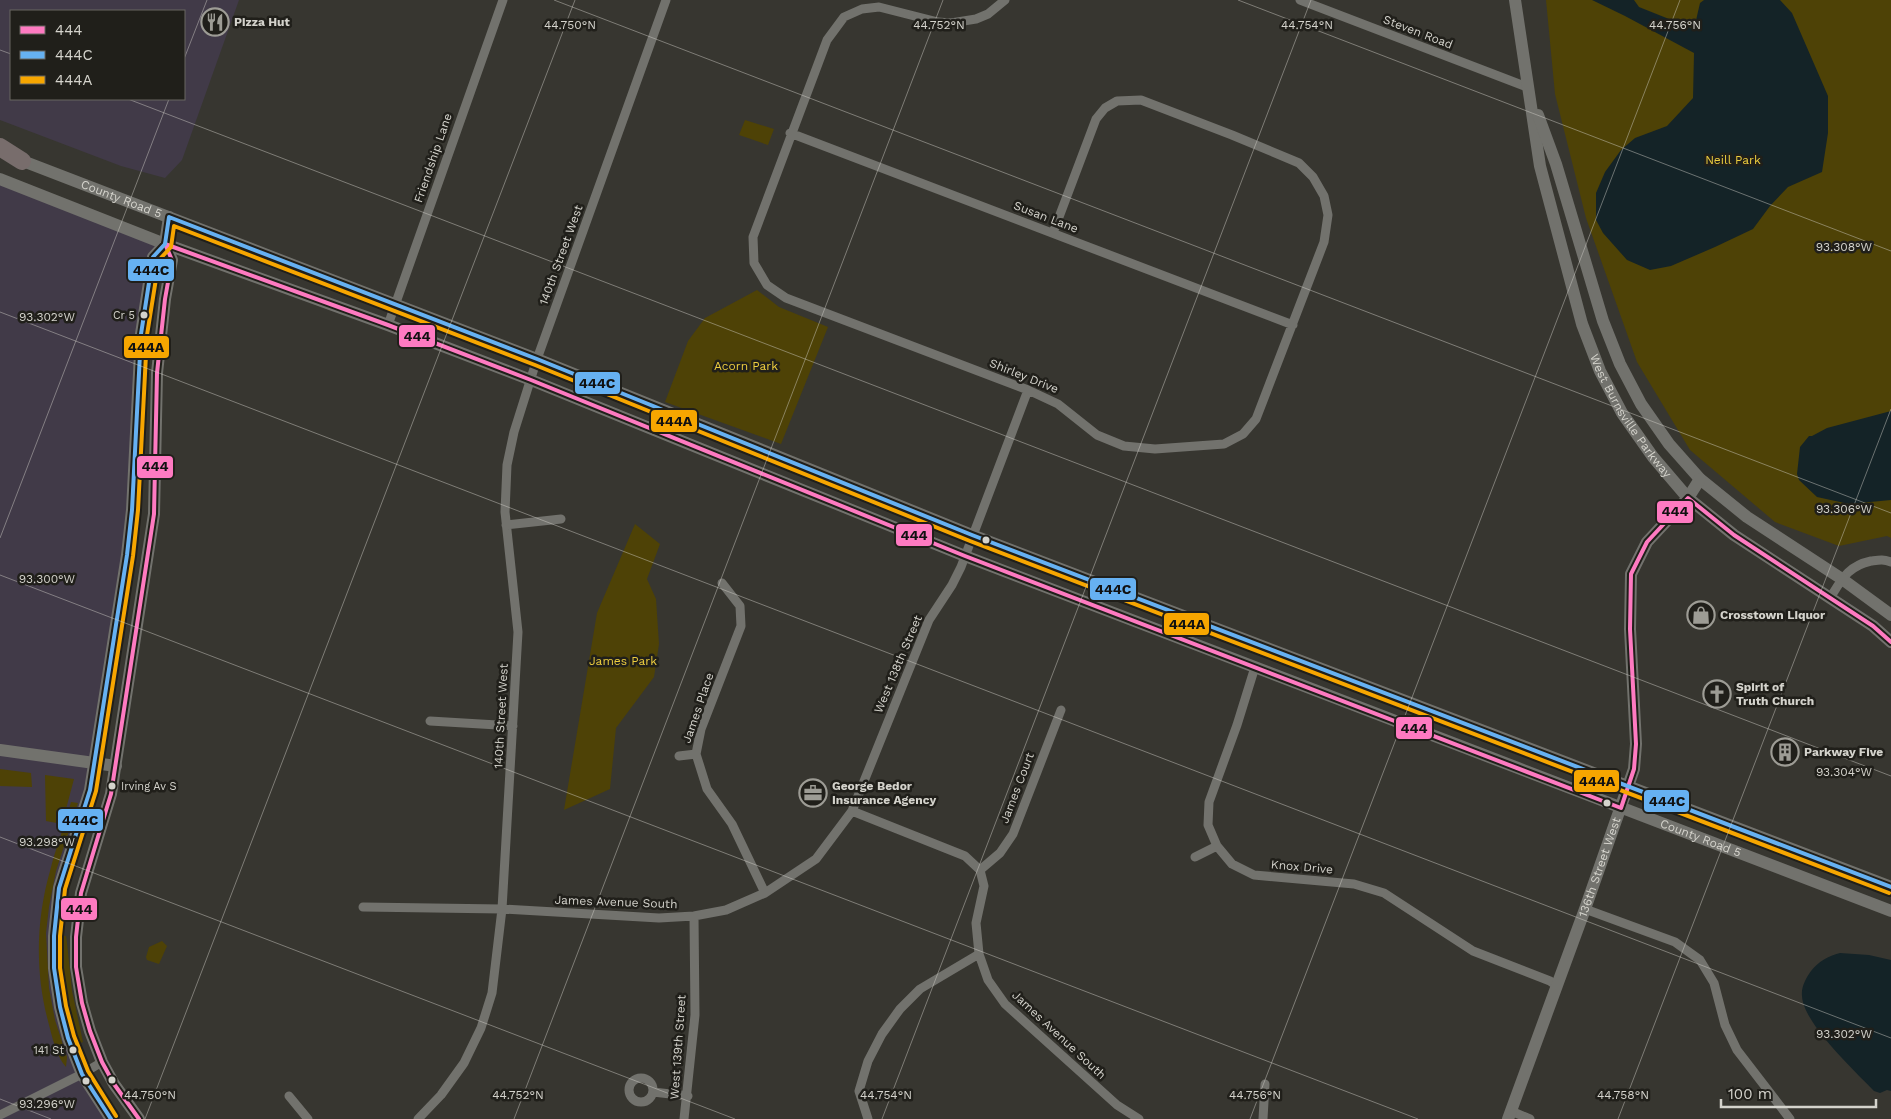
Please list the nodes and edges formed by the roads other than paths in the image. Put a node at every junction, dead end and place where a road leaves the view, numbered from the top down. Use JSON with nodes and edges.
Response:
{"nodes":[{"id":1,"x":503,"y":0,"type":"edge"},
{"id":2,"x":666,"y":0,"type":"edge"},
{"id":3,"x":1005,"y":0,"type":"edge"},
{"id":4,"x":1300,"y":0,"type":"edge"},
{"id":5,"x":1515,"y":0,"type":"edge"},
{"id":6,"x":1527,"y":87,"type":"junction"},
{"id":7,"x":790,"y":133,"type":"junction"},
{"id":8,"x":0,"y":147,"type":"edge"},
{"id":9,"x":0,"y":152,"type":"edge"},
{"id":10,"x":22,"y":161,"type":"junction"},
{"id":11,"x":0,"y":179,"type":"edge"},
{"id":12,"x":170,"y":217,"type":"junction"},
{"id":13,"x":1053,"y":233,"type":"junction"},
{"id":14,"x":165,"y":244,"type":"junction"},
{"id":15,"x":394,"y":303,"type":"junction"},
{"id":16,"x":388,"y":325,"type":"junction"},
{"id":17,"x":1293,"y":325,"type":"junction"},
{"id":18,"x":537,"y":359,"type":"junction"},
{"id":19,"x":531,"y":380,"type":"junction"},
{"id":20,"x":1028,"y":390,"type":"junction"},
{"id":21,"x":1700,"y":479,"type":"junction"},
{"id":22,"x":1688,"y":498,"type":"junction"},
{"id":23,"x":561,"y":519,"type":"dead end"},
{"id":24,"x":506,"y":525,"type":"junction"},
{"id":25,"x":972,"y":535,"type":"junction"},
{"id":26,"x":965,"y":556,"type":"junction"},
{"id":27,"x":1891,"y":562,"type":"edge"},
{"id":28,"x":1842,"y":579,"type":"junction"},
{"id":29,"x":722,"y":583,"type":"dead end"},
{"id":30,"x":1830,"y":598,"type":"junction"},
{"id":31,"x":1891,"y":615,"type":"edge"},
{"id":32,"x":1891,"y":642,"type":"edge"},
{"id":33,"x":1255,"y":667,"type":"junction"},
{"id":34,"x":1061,"y":710,"type":"dead end"},
{"id":35,"x":430,"y":720,"type":"dead end"},
{"id":36,"x":513,"y":726,"type":"junction"},
{"id":37,"x":0,"y":750,"type":"edge"},
{"id":38,"x":696,"y":754,"type":"junction"},
{"id":39,"x":679,"y":756,"type":"dead end"},
{"id":40,"x":94,"y":764,"type":"junction"},
{"id":41,"x":116,"y":766,"type":"junction"},
{"id":42,"x":1628,"y":787,"type":"junction"},
{"id":43,"x":1621,"y":808,"type":"junction"},
{"id":44,"x":852,"y":811,"type":"junction"},
{"id":45,"x":1217,"y":846,"type":"junction"},
{"id":46,"x":1195,"y":857,"type":"dead end"},
{"id":47,"x":980,"y":870,"type":"junction"},
{"id":48,"x":1891,"y":887,"type":"edge"},
{"id":49,"x":765,"y":893,"type":"junction"},
{"id":50,"x":363,"y":908,"type":"dead end"},
{"id":51,"x":502,"y":909,"type":"junction"},
{"id":52,"x":1585,"y":909,"type":"junction"},
{"id":53,"x":1891,"y":911,"type":"edge"},
{"id":54,"x":694,"y":916,"type":"junction"},
{"id":55,"x":979,"y":954,"type":"junction"},
{"id":56,"x":1557,"y":986,"type":"junction"},
{"id":57,"x":102,"y":1062,"type":"junction"},
{"id":58,"x":82,"y":1074,"type":"junction"},
{"id":59,"x":1265,"y":1084,"type":"dead end"},
{"id":60,"x":653,"y":1092,"type":"dead end"},
{"id":61,"x":289,"y":1096,"type":"dead end"},
{"id":62,"x":688,"y":1096,"type":"junction"},
{"id":63,"x":0,"y":1115,"type":"edge"},
{"id":64,"x":1510,"y":1115,"type":"edge"},
{"id":65,"x":112,"y":1119,"type":"edge"},
{"id":66,"x":140,"y":1119,"type":"edge"},
{"id":67,"x":308,"y":1119,"type":"edge"},
{"id":68,"x":418,"y":1119,"type":"edge"},
{"id":69,"x":684,"y":1119,"type":"edge"},
{"id":70,"x":868,"y":1119,"type":"edge"},
{"id":71,"x":1139,"y":1119,"type":"edge"},
{"id":72,"x":1264,"y":1119,"type":"edge"},
{"id":73,"x":1530,"y":1119,"type":"edge"},
{"id":74,"x":1790,"y":1119,"type":"edge"}],
"edges":[{"from":1,"to":15,"type":"street","name":"Friendship Lane"},
{"from":2,"to":18,"type":"street","name":"140th Street West"},
{"from":3,"to":7,"type":"street","name":"Shirley Drive"},
{"from":4,"to":6,"type":"street","name":"Steven Road"},
{"from":5,"to":6,"type":"main road","name":"West Burnsville Parkway"},
{"from":6,"to":21,"type":"main road","name":"West Burnsville Parkway"},
{"from":6,"to":22,"type":"main road","name":"West Burnsville Parkway"},
{"from":7,"to":13,"type":"street","name":"Susan Lane"},
{"from":7,"to":20,"type":"street","name":"Shirley Drive"},
{"from":8,"to":10,"type":"highway"},
{"from":9,"to":10,"type":"main road","name":"County Road 5"},
{"from":10,"to":12,"type":"main road","name":"County Road 5"},
{"from":11,"to":14,"type":"main road","name":"County Road 5"},
{"from":12,"to":14,"type":"main road"},
{"from":12,"to":15,"type":"main road","name":"County Road 5"},
{"from":13,"to":17,"type":"street","name":"Susan Lane"},
{"from":13,"to":17,"type":"street","name":"Shirley Drive"},
{"from":14,"to":16,"type":"main road","name":"County Road 5"},
{"from":14,"to":40,"type":"main road"},
{"from":14,"to":41,"type":"main road"},
{"from":15,"to":16,"type":"street","name":"Friendship Lane"},
{"from":15,"to":18,"type":"main road","name":"County Road 5"},
{"from":16,"to":19,"type":"main road","name":"County Road 5"},
{"from":17,"to":20,"type":"street","name":"Shirley Drive"},
{"from":18,"to":19,"type":"street","name":"140th Street West"},
{"from":18,"to":25,"type":"main road","name":"County Road 5"},
{"from":19,"to":24,"type":"street","name":"140th Street West"},
{"from":19,"to":26,"type":"main road","name":"County Road 5"},
{"from":20,"to":25,"type":"street","name":"West 138th Street"},
{"from":21,"to":22,"type":"main road","name":"136th Street West"},
{"from":21,"to":28,"type":"main road","name":"West Burnsville Parkway"},
{"from":22,"to":30,"type":"main road","name":"West Burnsville Parkway"},
{"from":22,"to":42,"type":"main road","name":"136th Street West"},
{"from":23,"to":24,"type":"street"},
{"from":24,"to":36,"type":"street","name":"140th Street West"},
{"from":25,"to":26,"type":"street","name":"West 138th Street"},
{"from":25,"to":42,"type":"main road","name":"County Road 5"},
{"from":26,"to":33,"type":"main road","name":"County Road 5"},
{"from":26,"to":44,"type":"street","name":"West 138th Street"},
{"from":27,"to":28,"type":"street"},
{"from":28,"to":30,"type":"street"},
{"from":28,"to":31,"type":"main road","name":"West Burnsville Parkway"},
{"from":29,"to":38,"type":"street","name":"James Place"},
{"from":30,"to":32,"type":"main road","name":"West Burnsville Parkway"},
{"from":33,"to":43,"type":"main road","name":"County Road 5"},
{"from":33,"to":45,"type":"street","name":"Knox Drive"},
{"from":34,"to":47,"type":"street","name":"James Court"},
{"from":35,"to":36,"type":"street"},
{"from":36,"to":51,"type":"street","name":"140th Street West"},
{"from":37,"to":40,"type":"main road"},
{"from":38,"to":39,"type":"street"},
{"from":38,"to":49,"type":"street","name":"James Place"},
{"from":40,"to":41,"type":"main road"},
{"from":40,"to":58,"type":"main road"},
{"from":41,"to":57,"type":"main road"},
{"from":42,"to":43,"type":"main road","name":"136th Street West"},
{"from":42,"to":48,"type":"main road","name":"County Road 5"},
{"from":43,"to":52,"type":"main road","name":"136th Street West"},
{"from":43,"to":53,"type":"main road","name":"County Road 5"},
{"from":44,"to":47,"type":"street"},
{"from":44,"to":49,"type":"street","name":"James Avenue South"},
{"from":45,"to":46,"type":"street"},
{"from":45,"to":56,"type":"street","name":"Knox Drive"},
{"from":47,"to":55,"type":"street"},
{"from":49,"to":54,"type":"street","name":"James Avenue South"},
{"from":50,"to":51,"type":"street"},
{"from":51,"to":54,"type":"street","name":"James Avenue South"},
{"from":51,"to":68,"type":"street","name":"140th Street West"},
{"from":52,"to":56,"type":"main road","name":"136th Street West"},
{"from":52,"to":74,"type":"street"},
{"from":54,"to":62,"type":"street","name":"West 139th Street"},
{"from":55,"to":70,"type":"street"},
{"from":55,"to":71,"type":"street","name":"James Avenue South"},
{"from":56,"to":64,"type":"main road","name":"136th Street West"},
{"from":57,"to":58,"type":"street"},
{"from":57,"to":66,"type":"main road"},
{"from":58,"to":63,"type":"street"},
{"from":58,"to":65,"type":"main road"},
{"from":59,"to":72,"type":"street"},
{"from":60,"to":62,"type":"street"},
{"from":61,"to":67,"type":"street"},
{"from":62,"to":69,"type":"street","name":"West 139th Street"},
{"from":64,"to":73,"type":"street"}]}
